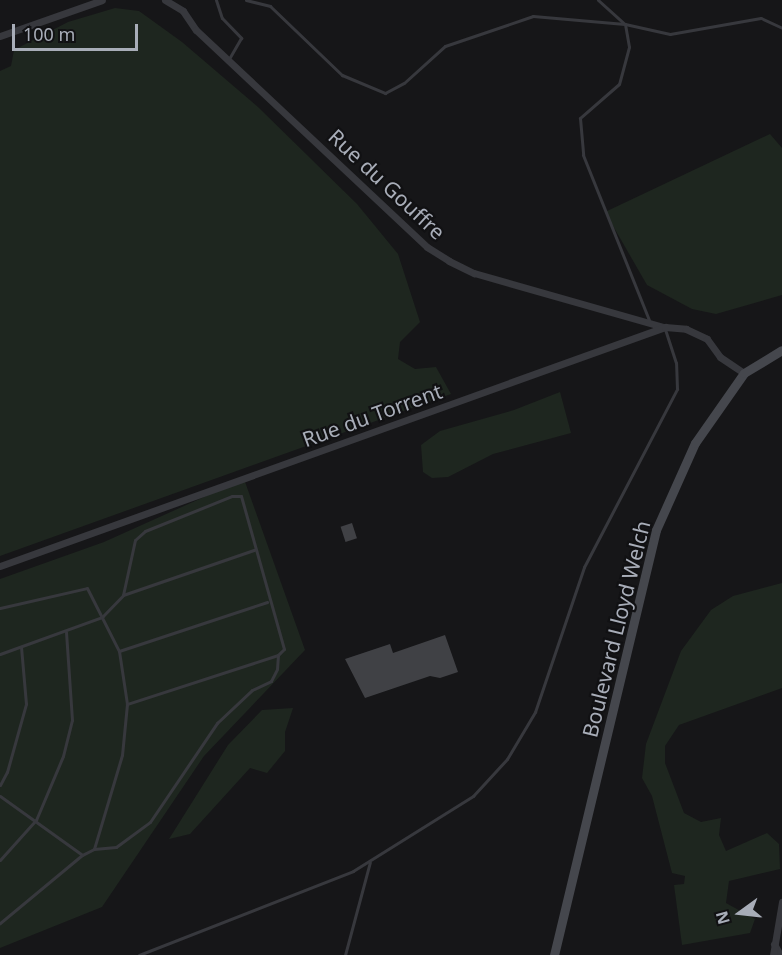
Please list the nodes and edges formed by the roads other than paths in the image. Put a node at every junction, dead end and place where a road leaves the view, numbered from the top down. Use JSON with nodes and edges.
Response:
{"nodes":[{"id":1,"x":102,"y":0,"type":"edge"},
{"id":2,"x":165,"y":0,"type":"edge"},
{"id":3,"x":216,"y":0,"type":"edge"},
{"id":4,"x":246,"y":0,"type":"edge"},
{"id":5,"x":598,"y":0,"type":"edge"},
{"id":6,"x":625,"y":24,"type":"junction"},
{"id":7,"x":782,"y":28,"type":"edge"},
{"id":8,"x":0,"y":36,"type":"edge"},
{"id":9,"x":229,"y":59,"type":"junction"},
{"id":10,"x":650,"y":323,"type":"junction"},
{"id":11,"x":665,"y":327,"type":"junction"},
{"id":12,"x":782,"y":350,"type":"edge"},
{"id":13,"x":744,"y":373,"type":"junction"},
{"id":14,"x":254,"y":550,"type":"junction"},
{"id":15,"x":0,"y":566,"type":"edge"},
{"id":16,"x":123,"y":596,"type":"junction"},
{"id":17,"x":267,"y":602,"type":"junction"},
{"id":18,"x":0,"y":608,"type":"edge"},
{"id":19,"x":102,"y":617,"type":"junction"},
{"id":20,"x":66,"y":632,"type":"junction"},
{"id":21,"x":21,"y":647,"type":"junction"},
{"id":22,"x":119,"y":651,"type":"junction"},
{"id":23,"x":0,"y":654,"type":"edge"},
{"id":24,"x":278,"y":655,"type":"junction"},
{"id":25,"x":127,"y":704,"type":"junction"},
{"id":26,"x":0,"y":785,"type":"edge"},
{"id":27,"x":0,"y":796,"type":"edge"},
{"id":28,"x":36,"y":820,"type":"junction"},
{"id":29,"x":94,"y":849,"type":"junction"},
{"id":30,"x":82,"y":855,"type":"junction"},
{"id":31,"x":0,"y":860,"type":"edge"},
{"id":32,"x":370,"y":860,"type":"junction"},
{"id":33,"x":782,"y":902,"type":"edge"},
{"id":34,"x":0,"y":923,"type":"edge"},
{"id":35,"x":774,"y":944,"type":"junction"},
{"id":36,"x":139,"y":955,"type":"edge"},
{"id":37,"x":345,"y":955,"type":"edge"},
{"id":38,"x":554,"y":955,"type":"edge"},
{"id":39,"x":773,"y":955,"type":"edge"},
{"id":40,"x":780,"y":955,"type":"edge"}],
"edges":[{"from":1,"to":8,"type":"street"},
{"from":2,"to":9,"type":"street","name":"Rue du Gouffre"},
{"from":3,"to":9,"type":"lane"},
{"from":4,"to":6,"type":"lane"},
{"from":5,"to":6,"type":"lane"},
{"from":6,"to":7,"type":"lane"},
{"from":6,"to":10,"type":"lane"},
{"from":9,"to":10,"type":"street","name":"Rue du Gouffre"},
{"from":10,"to":11,"type":"street","name":"Rue du Gouffre"},
{"from":11,"to":13,"type":"street"},
{"from":11,"to":15,"type":"street","name":"Rue du Torrent"},
{"from":11,"to":32,"type":"lane"},
{"from":12,"to":13,"type":"main road","name":"Boulevard Lloyd Welch"},
{"from":13,"to":38,"type":"main road","name":"Boulevard Lloyd Welch"},
{"from":14,"to":16,"type":"lane"},
{"from":14,"to":16,"type":"lane"},
{"from":14,"to":17,"type":"lane"},
{"from":16,"to":19,"type":"lane"},
{"from":17,"to":22,"type":"lane"},
{"from":17,"to":24,"type":"lane"},
{"from":18,"to":19,"type":"lane"},
{"from":19,"to":20,"type":"lane"},
{"from":19,"to":22,"type":"lane"},
{"from":20,"to":21,"type":"lane"},
{"from":20,"to":28,"type":"lane"},
{"from":21,"to":23,"type":"lane"},
{"from":21,"to":26,"type":"lane"},
{"from":22,"to":25,"type":"lane"},
{"from":24,"to":25,"type":"lane"},
{"from":24,"to":29,"type":"lane"},
{"from":25,"to":29,"type":"lane"},
{"from":27,"to":28,"type":"lane"},
{"from":28,"to":30,"type":"lane"},
{"from":28,"to":31,"type":"lane"},
{"from":29,"to":30,"type":"lane"},
{"from":30,"to":34,"type":"lane"},
{"from":32,"to":36,"type":"lane"},
{"from":32,"to":37,"type":"lane"},
{"from":33,"to":35,"type":"street"},
{"from":35,"to":39,"type":"street"},
{"from":35,"to":40,"type":"street"}]}
